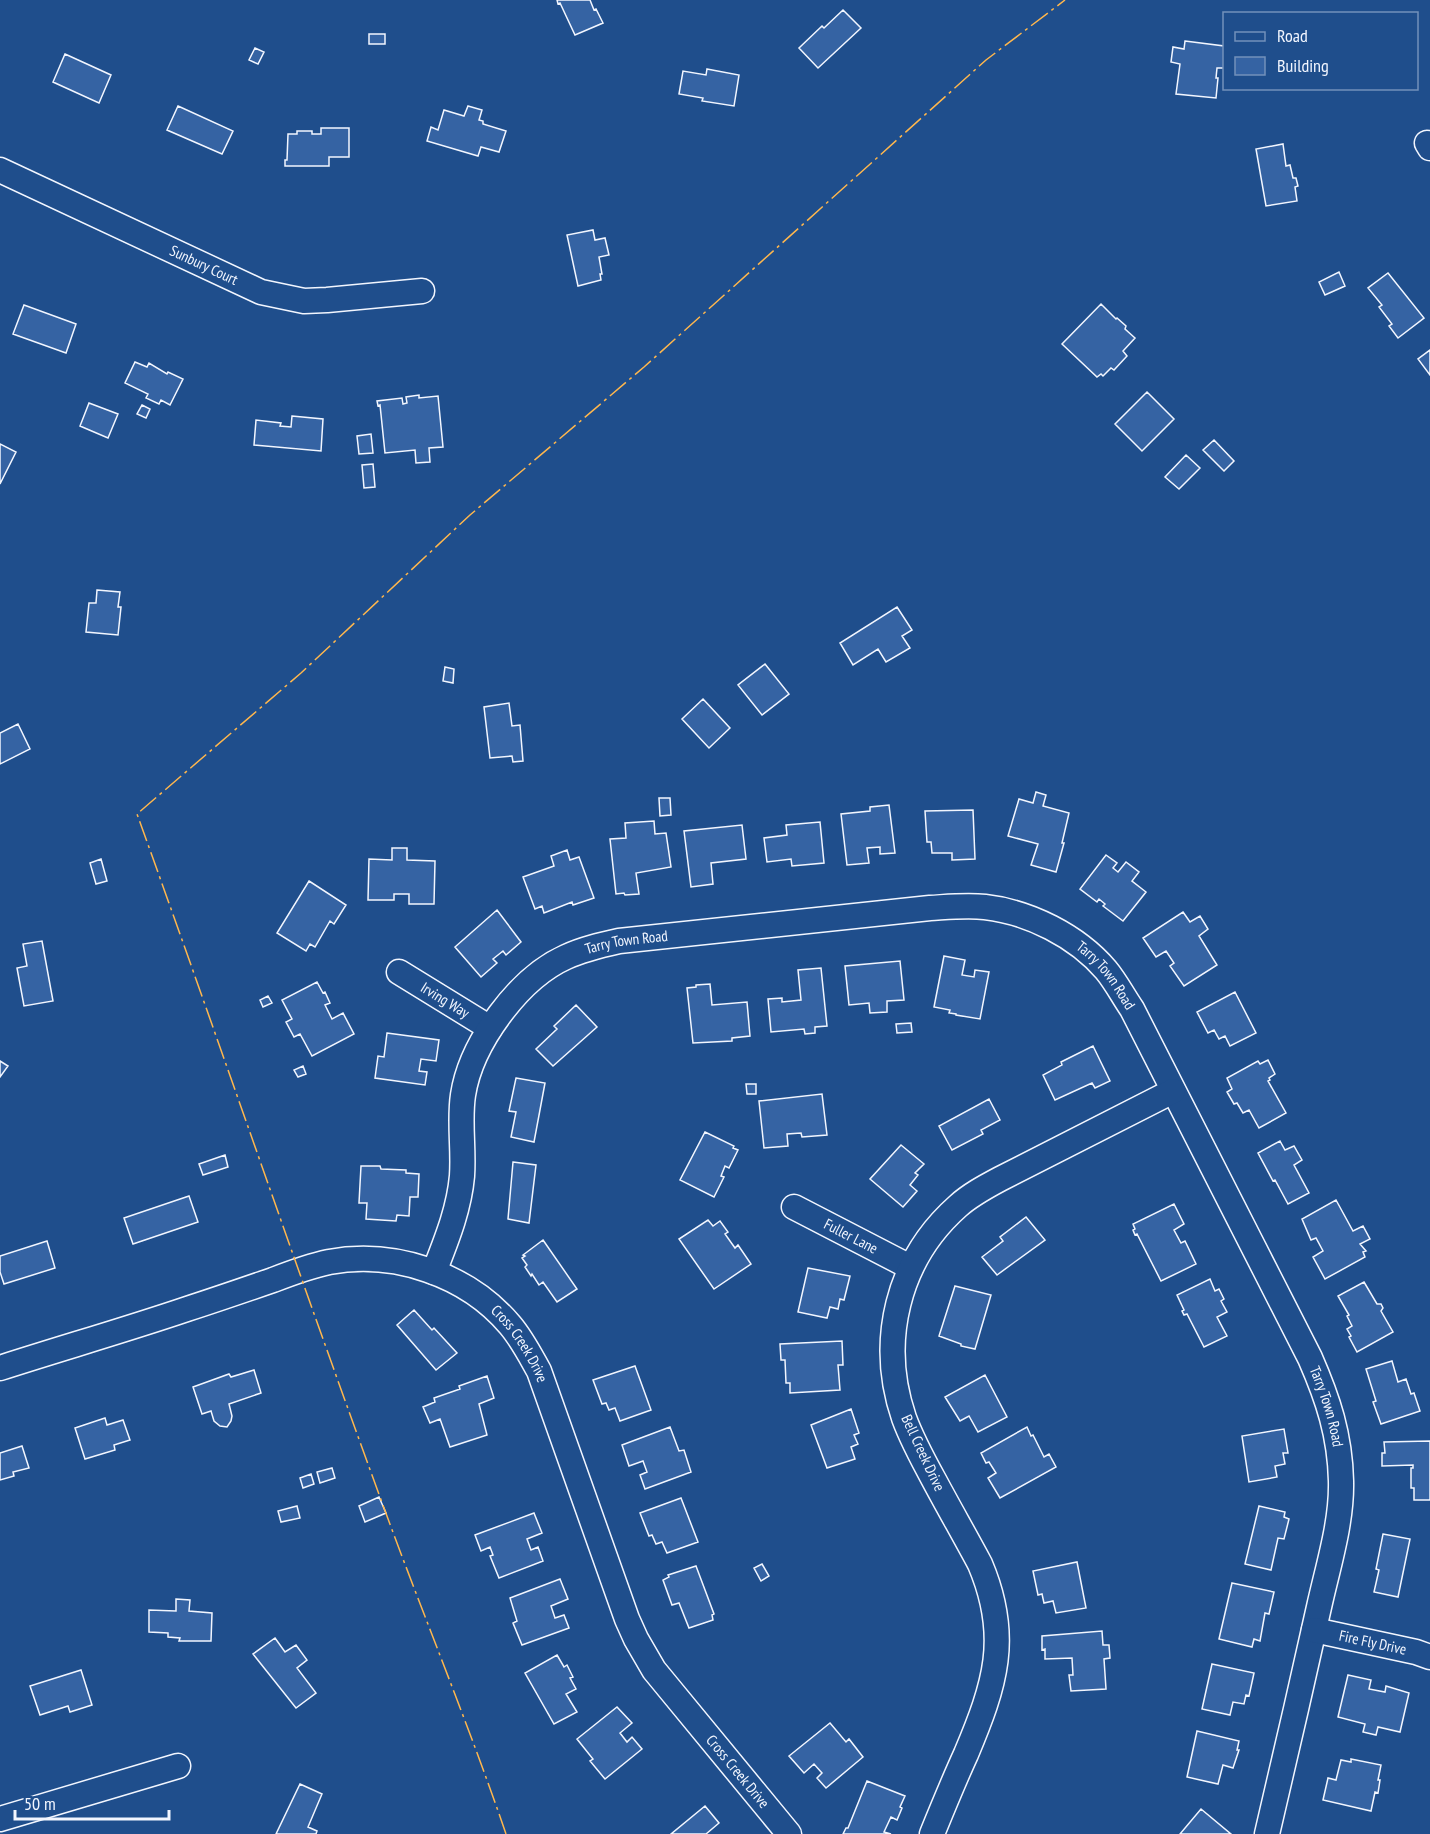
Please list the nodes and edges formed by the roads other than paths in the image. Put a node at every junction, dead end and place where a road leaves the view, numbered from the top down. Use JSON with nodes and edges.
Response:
{"nodes":[{"id":1,"x":0,"y":170,"type":"edge"},
{"id":2,"x":422,"y":291,"type":"dead end"},
{"id":3,"x":399,"y":972,"type":"dead end"},
{"id":4,"x":490,"y":1028,"type":"junction"},
{"id":5,"x":1173,"y":1090,"type":"junction"},
{"id":6,"x":794,"y":1207,"type":"dead end"},
{"id":7,"x":910,"y":1267,"type":"junction"},
{"id":8,"x":434,"y":1272,"type":"junction"},
{"id":9,"x":0,"y":1368,"type":"edge"},
{"id":10,"x":1314,"y":1630,"type":"junction"},
{"id":11,"x":1430,"y":1657,"type":"edge"},
{"id":12,"x":178,"y":1766,"type":"dead end"},
{"id":13,"x":0,"y":1819,"type":"edge"},
{"id":14,"x":789,"y":1834,"type":"edge"},
{"id":15,"x":932,"y":1834,"type":"edge"},
{"id":16,"x":1267,"y":1834,"type":"edge"}],
"edges":[{"from":1,"to":2,"type":"street","name":"Sunbury Court"},
{"from":3,"to":4,"type":"street","name":"Irving Way"},
{"from":4,"to":5,"type":"street","name":"Tarry Town Road"},
{"from":4,"to":8,"type":"street","name":"Tarry Town Road"},
{"from":5,"to":7,"type":"street","name":"Bell Creek Drive"},
{"from":5,"to":10,"type":"street","name":"Tarry Town Road"},
{"from":6,"to":7,"type":"street","name":"Fuller Lane"},
{"from":7,"to":15,"type":"street","name":"Bell Creek Drive"},
{"from":8,"to":9,"type":"street","name":"Cross Creek Drive"},
{"from":8,"to":14,"type":"street","name":"Cross Creek Drive"},
{"from":10,"to":11,"type":"street","name":"Fire Fly Drive"},
{"from":10,"to":16,"type":"street","name":"Tarry Town Road"},
{"from":12,"to":13,"type":"street"}]}
